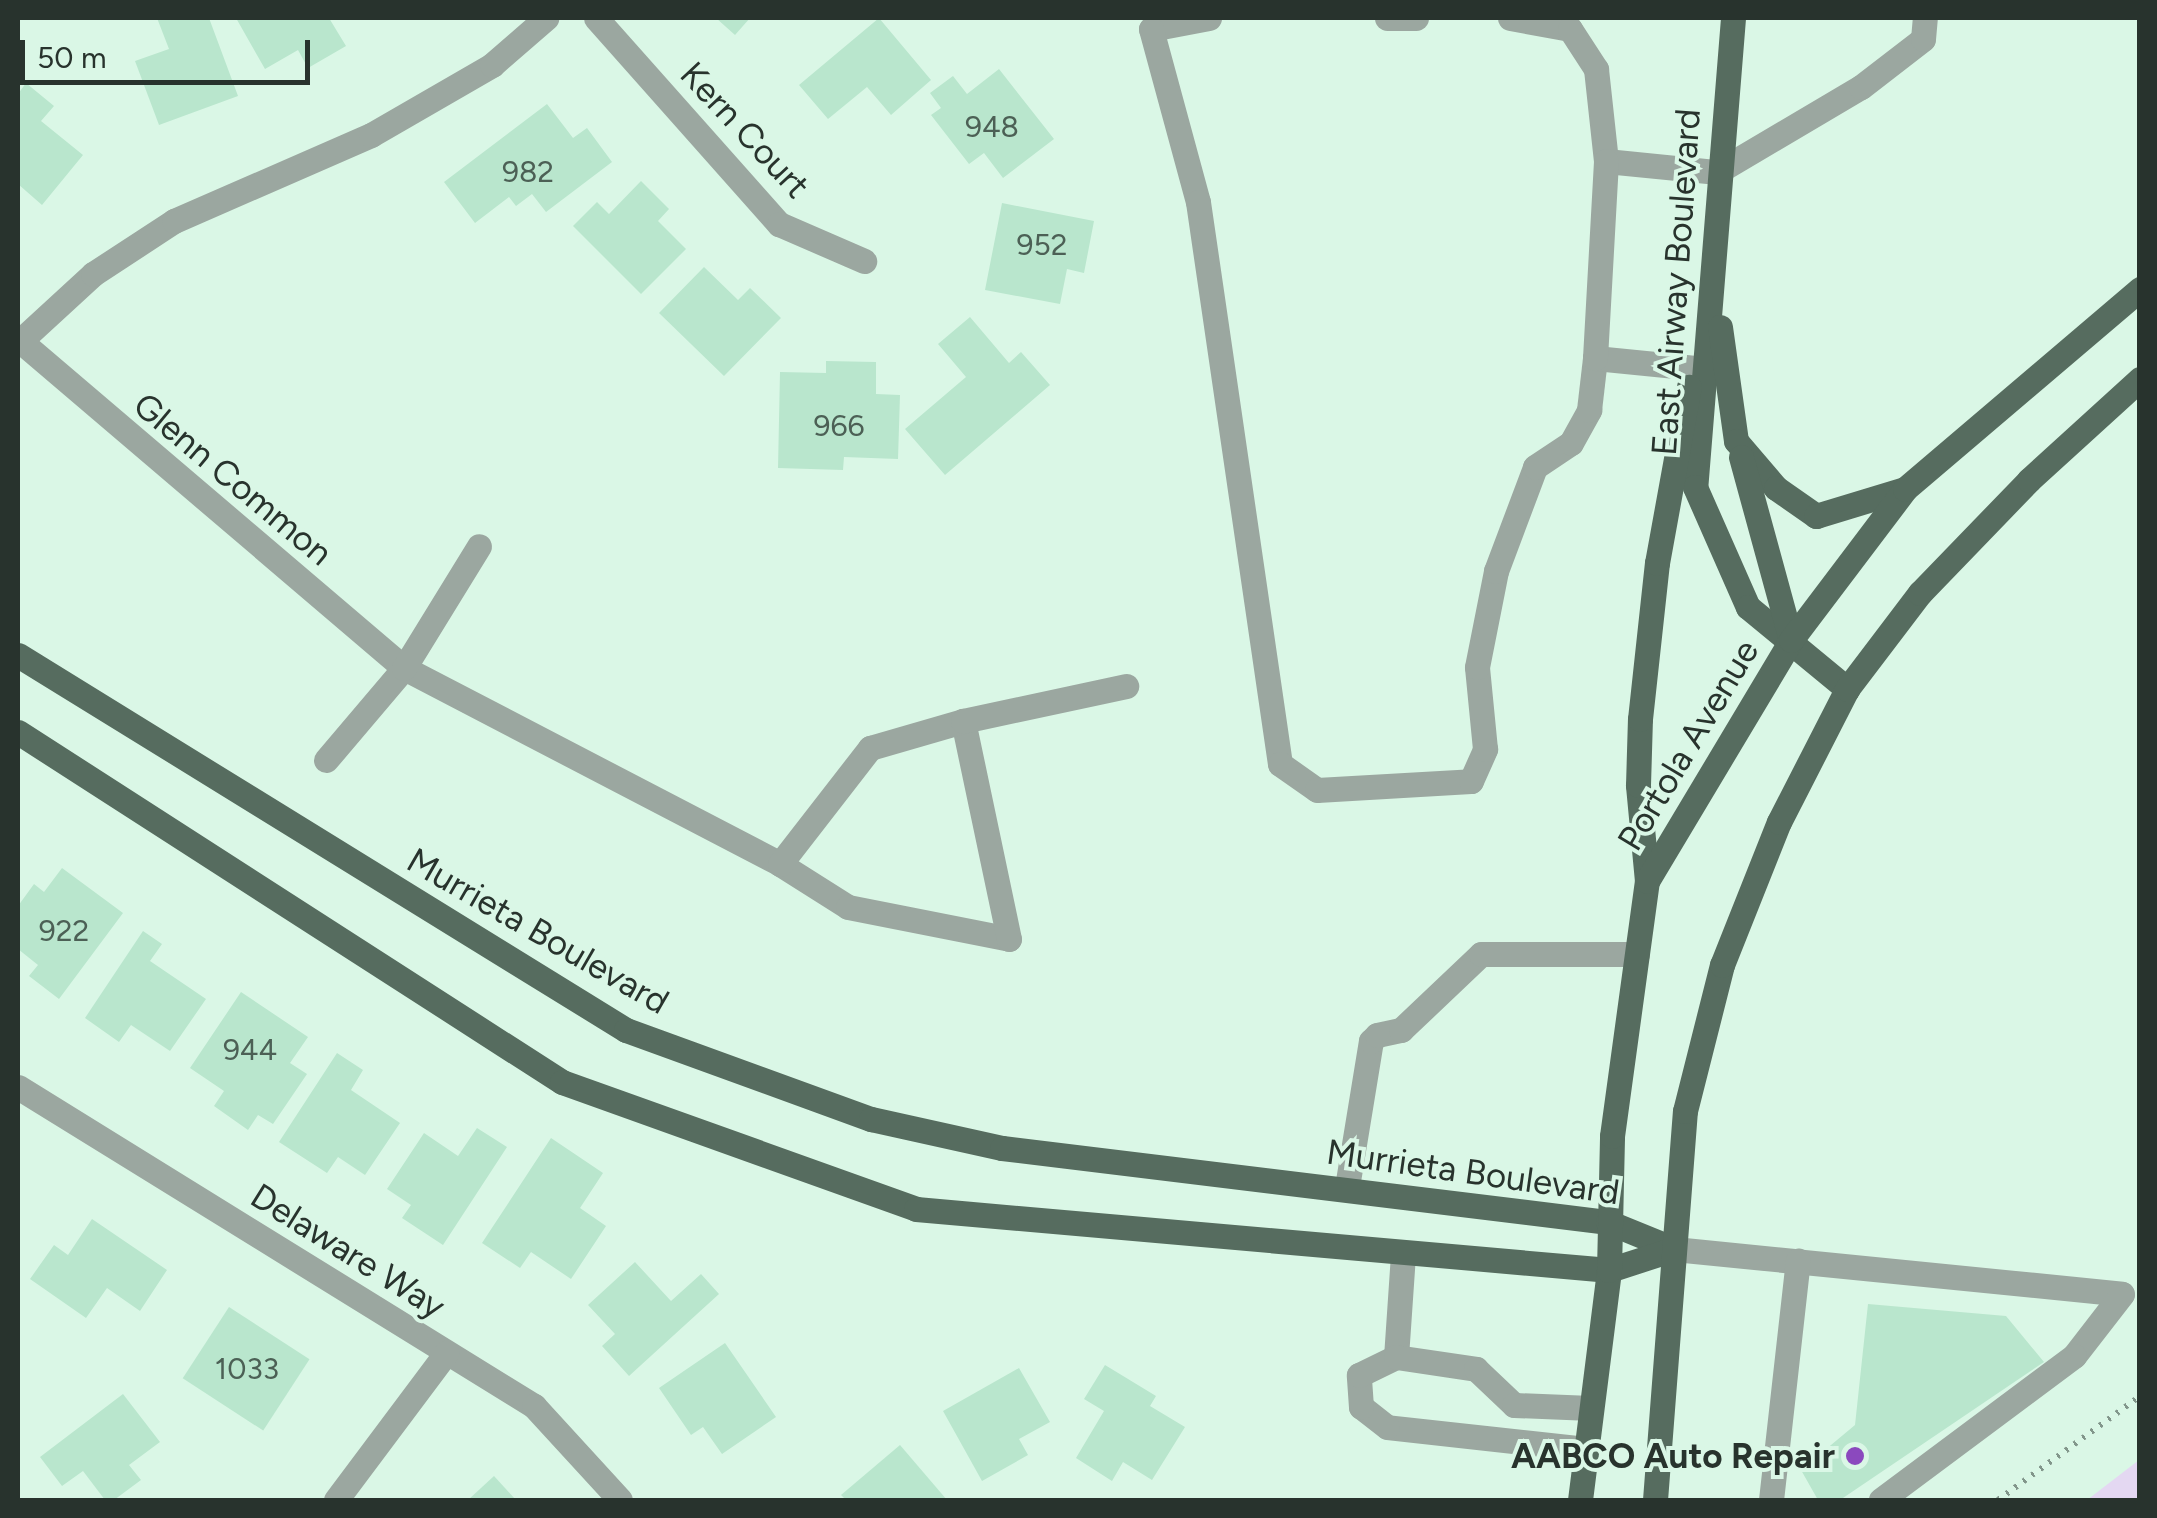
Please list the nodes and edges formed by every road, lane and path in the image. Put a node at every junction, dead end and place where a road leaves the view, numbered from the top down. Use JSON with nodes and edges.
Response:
{"nodes":[{"id":1,"x":546,"y":18,"type":"edge"},
{"id":2,"x":596,"y":18,"type":"edge"},
{"id":3,"x":1209,"y":18,"type":"edge"},
{"id":4,"x":1387,"y":18,"type":"edge"},
{"id":5,"x":1416,"y":18,"type":"edge"},
{"id":6,"x":1510,"y":18,"type":"edge"},
{"id":7,"x":1733,"y":18,"type":"edge"},
{"id":8,"x":1924,"y":18,"type":"edge"},
{"id":9,"x":1606,"y":161,"type":"junction"},
{"id":10,"x":1718,"y":172,"type":"junction"},
{"id":11,"x":1714,"y":249,"type":"junction"},
{"id":12,"x":864,"y":261,"type":"dead end"},
{"id":13,"x":2140,"y":289,"type":"edge"},
{"id":14,"x":18,"y":341,"type":"edge"},
{"id":15,"x":1595,"y":358,"type":"junction"},
{"id":16,"x":1698,"y":368,"type":"junction"},
{"id":17,"x":2140,"y":380,"type":"edge"},
{"id":18,"x":1736,"y":441,"type":"junction"},
{"id":19,"x":1905,"y":489,"type":"junction"},
{"id":20,"x":479,"y":546,"type":"dead end"},
{"id":21,"x":1791,"y":640,"type":"junction"},
{"id":22,"x":18,"y":655,"type":"edge"},
{"id":23,"x":404,"y":668,"type":"junction"},
{"id":24,"x":1126,"y":686,"type":"dead end"},
{"id":25,"x":1846,"y":688,"type":"junction"},
{"id":26,"x":963,"y":720,"type":"junction"},
{"id":27,"x":18,"y":732,"type":"edge"},
{"id":28,"x":326,"y":760,"type":"dead end"},
{"id":29,"x":780,"y":864,"type":"junction"},
{"id":30,"x":1647,"y":881,"type":"junction"},
{"id":31,"x":1637,"y":954,"type":"junction"},
{"id":32,"x":20,"y":1094,"type":"edge"},
{"id":33,"x":1347,"y":1187,"type":"junction"},
{"id":34,"x":1608,"y":1222,"type":"junction"},
{"id":35,"x":1674,"y":1249,"type":"junction"},
{"id":36,"x":1403,"y":1253,"type":"junction"},
{"id":37,"x":1798,"y":1261,"type":"junction"},
{"id":38,"x":1608,"y":1270,"type":"junction"},
{"id":39,"x":446,"y":1352,"type":"junction"},
{"id":40,"x":1396,"y":1358,"type":"junction"},
{"id":41,"x":2140,"y":1396,"type":"edge"},
{"id":42,"x":1591,"y":1408,"type":"junction"},
{"id":43,"x":1586,"y":1448,"type":"junction"},
{"id":44,"x":336,"y":1500,"type":"edge"},
{"id":45,"x":620,"y":1500,"type":"edge"},
{"id":46,"x":1580,"y":1500,"type":"edge"},
{"id":47,"x":1655,"y":1500,"type":"edge"},
{"id":48,"x":1771,"y":1500,"type":"edge"},
{"id":49,"x":1881,"y":1500,"type":"edge"},
{"id":50,"x":1998,"y":1500,"type":"edge"}],
"edges":[{"from":1,"to":14,"type":"street"},
{"from":2,"to":12,"type":"street","name":"Kern Court"},
{"from":3,"to":15,"type":"street"},
{"from":4,"to":5,"type":"street"},
{"from":6,"to":9,"type":"street"},
{"from":7,"to":10,"type":"main road","name":"East Airway Boulevard"},
{"from":8,"to":10,"type":"street"},
{"from":9,"to":10,"type":"street"},
{"from":9,"to":15,"type":"street"},
{"from":10,"to":11,"type":"main road","name":"East Airway Boulevard"},
{"from":11,"to":16,"type":"main road"},
{"from":11,"to":18,"type":"main road","name":"East Airway Boulevard"},
{"from":13,"to":19,"type":"main road","name":"Portola Avenue"},
{"from":14,"to":23,"type":"street","name":"Glenn Common"},
{"from":15,"to":16,"type":"street"},
{"from":16,"to":21,"type":"main road","name":"East Airway Boulevard"},
{"from":16,"to":30,"type":"main road"},
{"from":17,"to":25,"type":"main road"},
{"from":18,"to":19,"type":"main road"},
{"from":18,"to":21,"type":"main road","name":"East Airway Boulevard"},
{"from":19,"to":21,"type":"main road","name":"Portola Avenue"},
{"from":20,"to":23,"type":"street"},
{"from":21,"to":25,"type":"main road","name":"East Airway Boulevard"},
{"from":21,"to":30,"type":"main road","name":"Portola Avenue"},
{"from":22,"to":33,"type":"main road","name":"Murrieta Boulevard"},
{"from":23,"to":28,"type":"street"},
{"from":23,"to":29,"type":"street","name":"Glenn Common"},
{"from":24,"to":26,"type":"street"},
{"from":25,"to":35,"type":"main road"},
{"from":26,"to":29,"type":"street"},
{"from":26,"to":29,"type":"street","name":"Glenn Common"},
{"from":27,"to":36,"type":"main road","name":"Murrieta Boulevard"},
{"from":30,"to":31,"type":"main road","name":"Portola Avenue"},
{"from":31,"to":33,"type":"street"},
{"from":31,"to":34,"type":"main road","name":"Portola Avenue"},
{"from":32,"to":39,"type":"street","name":"Delaware Way"},
{"from":33,"to":34,"type":"main road","name":"Murrieta Boulevard"},
{"from":34,"to":35,"type":"main road","name":"Murrieta Boulevard"},
{"from":34,"to":38,"type":"main road","name":"Portola Avenue"},
{"from":35,"to":37,"type":"street"},
{"from":35,"to":38,"type":"main road","name":"Murrieta Boulevard"},
{"from":35,"to":47,"type":"main road"},
{"from":36,"to":38,"type":"main road","name":"Murrieta Boulevard"},
{"from":36,"to":40,"type":"street"},
{"from":37,"to":48,"type":"street"},
{"from":37,"to":49,"type":"street"},
{"from":38,"to":42,"type":"main road","name":"Portola Avenue"},
{"from":39,"to":44,"type":"street"},
{"from":39,"to":45,"type":"street","name":"Delaware Way"},
{"from":40,"to":42,"type":"street"},
{"from":40,"to":43,"type":"street"},
{"from":41,"to":50,"type":"path"},
{"from":42,"to":43,"type":"main road","name":"Portola Avenue"},
{"from":43,"to":46,"type":"main road","name":"Portola Avenue"}]}
